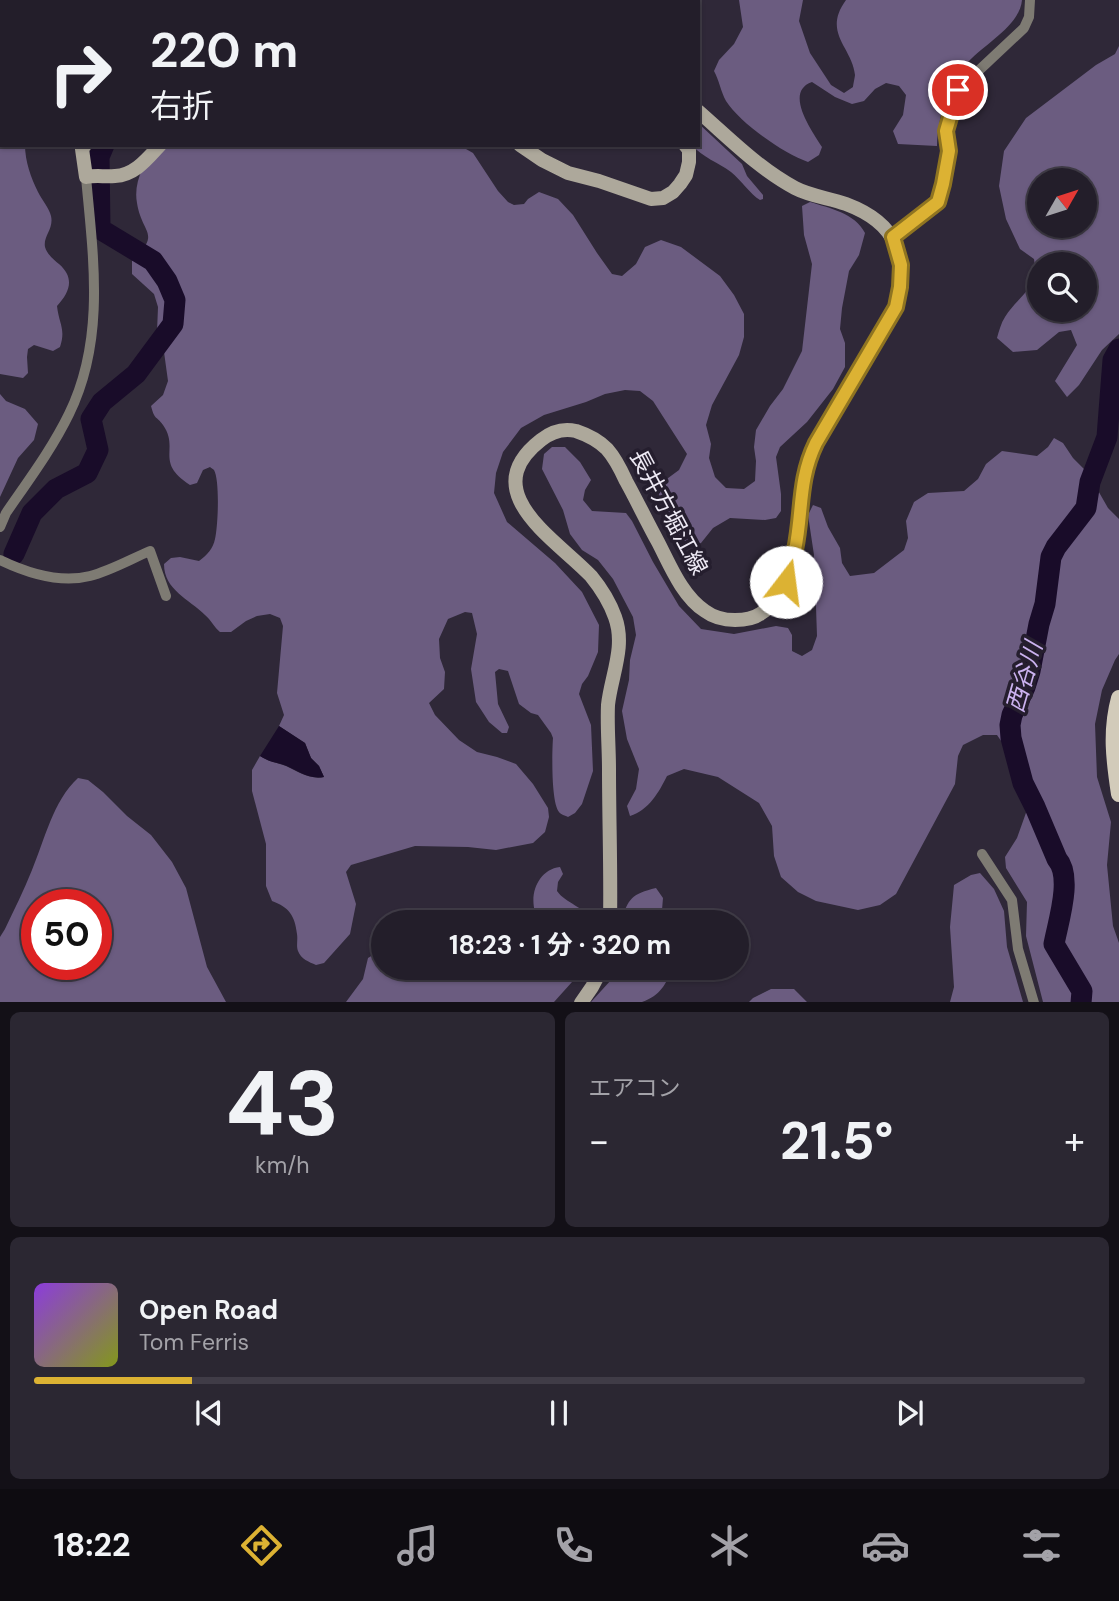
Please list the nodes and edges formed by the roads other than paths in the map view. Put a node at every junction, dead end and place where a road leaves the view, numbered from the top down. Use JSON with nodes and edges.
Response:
{"nodes":[{"id":1,"x":1030,"y":0,"type":"edge"},
{"id":2,"x":700,"y":113,"type":"edge"},
{"id":3,"x":82,"y":147,"type":"edge"},
{"id":4,"x":158,"y":147,"type":"edge"},
{"id":5,"x":523,"y":147,"type":"edge"},
{"id":6,"x":686,"y":147,"type":"edge"},
{"id":7,"x":90,"y":176,"type":"junction"},
{"id":8,"x":893,"y":237,"type":"junction"},
{"id":9,"x":0,"y":527,"type":"edge"},
{"id":10,"x":0,"y":560,"type":"edge"},
{"id":11,"x":166,"y":596,"type":"dead end"},
{"id":12,"x":1119,"y":698,"type":"edge"},
{"id":13,"x":1119,"y":794,"type":"edge"},
{"id":14,"x":982,"y":854,"type":"dead end"},
{"id":15,"x":610,"y":910,"type":"edge"},
{"id":16,"x":596,"y":980,"type":"edge"},
{"id":17,"x":582,"y":1002,"type":"edge"},
{"id":18,"x":1034,"y":1002,"type":"edge"}],
"edges":[{"from":1,"to":8,"type":"street"},
{"from":2,"to":8,"type":"main road"},
{"from":3,"to":7,"type":"main road"},
{"from":4,"to":7,"type":"main road"},
{"from":5,"to":6,"type":"main road"},
{"from":7,"to":9,"type":"street"},
{"from":8,"to":15,"type":"main road","name":"長井方堀江線"},
{"from":10,"to":11,"type":"street"},
{"from":12,"to":13,"type":"main road"},
{"from":14,"to":18,"type":"street"},
{"from":16,"to":17,"type":"main road"}]}
